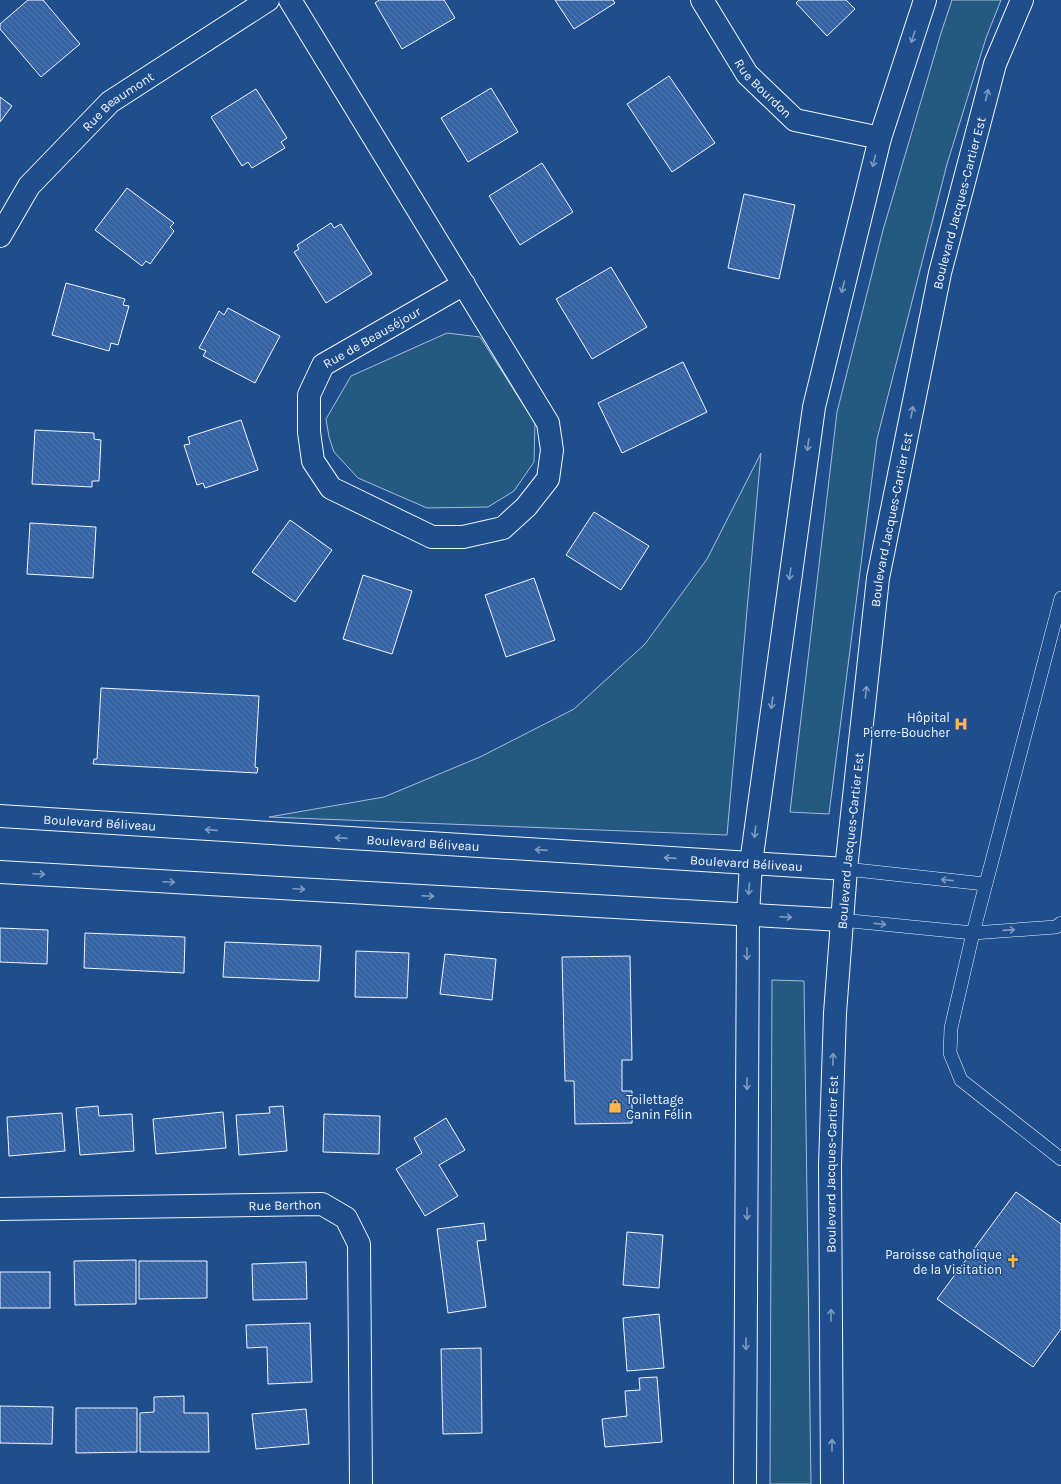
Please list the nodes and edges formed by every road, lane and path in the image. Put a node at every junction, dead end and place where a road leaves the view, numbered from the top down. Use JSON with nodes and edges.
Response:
{"nodes":[{"id":1,"x":268,"y":0,"type":"edge"},
{"id":2,"x":290,"y":0,"type":"edge"},
{"id":3,"x":702,"y":0,"type":"edge"},
{"id":4,"x":925,"y":0,"type":"edge"},
{"id":5,"x":1022,"y":0,"type":"edge"},
{"id":6,"x":880,"y":138,"type":"junction"},
{"id":7,"x":0,"y":236,"type":"edge"},
{"id":8,"x":464,"y":284,"type":"junction"},
{"id":9,"x":1061,"y":598,"type":"edge"},
{"id":10,"x":0,"y":816,"type":"edge"},
{"id":11,"x":751,"y":863,"type":"junction"},
{"id":12,"x":846,"y":869,"type":"junction"},
{"id":13,"x":0,"y":872,"type":"edge"},
{"id":14,"x":985,"y":884,"type":"junction"},
{"id":15,"x":748,"y":915,"type":"junction"},
{"id":16,"x":841,"y":920,"type":"junction"},
{"id":17,"x":1061,"y":923,"type":"edge"},
{"id":18,"x":973,"y":933,"type":"junction"},
{"id":19,"x":1061,"y":1159,"type":"edge"},
{"id":20,"x":0,"y":1209,"type":"edge"},
{"id":21,"x":361,"y":1484,"type":"edge"},
{"id":22,"x":746,"y":1484,"type":"edge"},
{"id":23,"x":832,"y":1484,"type":"edge"}],
"edges":[{"from":1,"to":7,"type":"street","name":"Rue Beaumont"},
{"from":2,"to":8,"type":"street","name":"Rue de Beauséjour"},
{"from":3,"to":6,"type":"street","name":"Rue Bourdon"},
{"from":4,"to":6,"type":"street","one_way":true},
{"from":12,"to":5,"type":"street","name":"Boulevard Jacques-Cartier Est","one_way":true},
{"from":6,"to":11,"type":"street","one_way":true},
{"from":8,"to":8,"type":"street","name":"Rue de Beauséjour"},
{"from":9,"to":14,"type":"lane"},
{"from":11,"to":10,"type":"street","name":"Boulevard Béliveau","one_way":true},
{"from":11,"to":12,"type":"street","name":"Boulevard Béliveau"},
{"from":11,"to":15,"type":"street","one_way":true},
{"from":14,"to":12,"type":"lane","one_way":true},
{"from":12,"to":16,"type":"street","name":"Boulevard Jacques-Cartier Est"},
{"from":13,"to":15,"type":"street","one_way":true},
{"from":14,"to":18,"type":"lane"},
{"from":15,"to":16,"type":"street","one_way":true},
{"from":15,"to":22,"type":"street","one_way":true},
{"from":16,"to":18,"type":"lane","one_way":true},
{"from":23,"to":16,"type":"street","name":"Boulevard Jacques-Cartier Est","one_way":true},
{"from":18,"to":17,"type":"lane","one_way":true},
{"from":18,"to":19,"type":"lane"},
{"from":20,"to":21,"type":"street","name":"Rue Berthon"}]}
